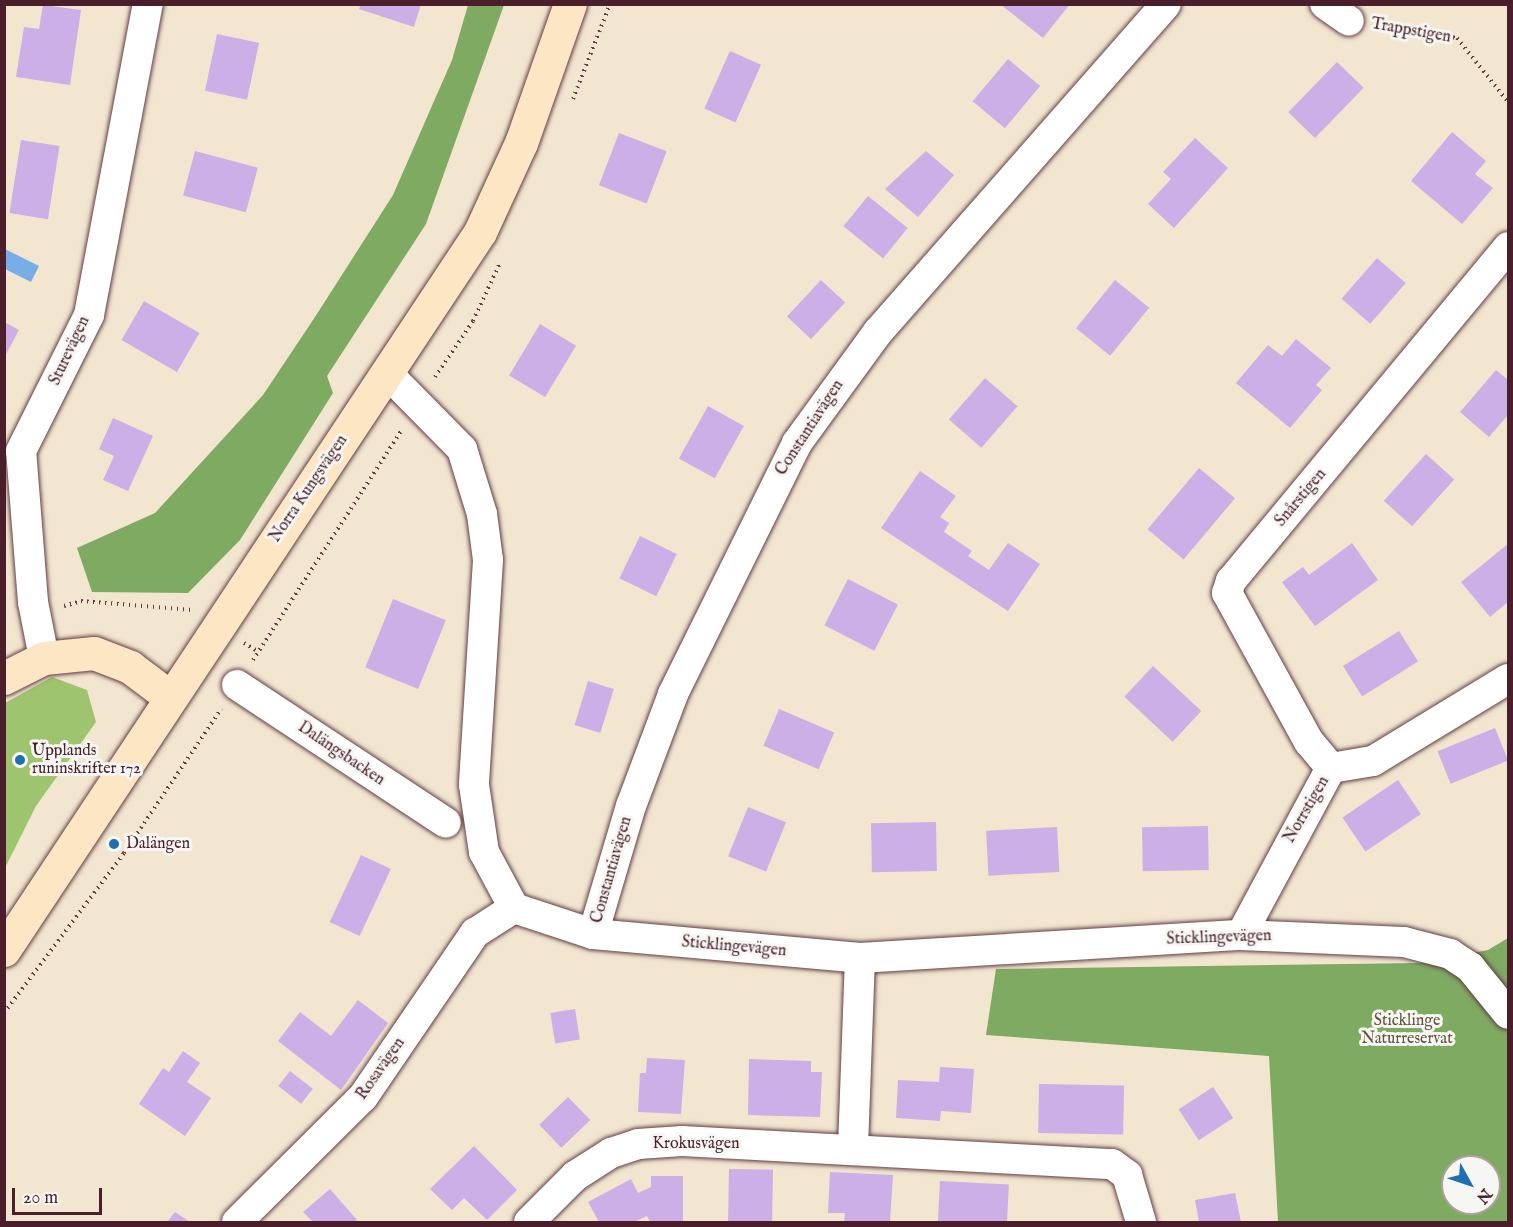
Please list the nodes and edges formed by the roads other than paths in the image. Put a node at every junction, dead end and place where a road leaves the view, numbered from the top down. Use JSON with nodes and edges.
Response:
{"nodes":[{"id":1,"x":148,"y":4,"type":"edge"},
{"id":2,"x":570,"y":4,"type":"edge"},
{"id":3,"x":1166,"y":4,"type":"edge"},
{"id":4,"x":1325,"y":4,"type":"edge"},
{"id":5,"x":1349,"y":21,"type":"road end"},
{"id":6,"x":1509,"y":247,"type":"edge"},
{"id":7,"x":387,"y":373,"type":"junction"},
{"id":8,"x":13,"y":448,"type":"edge"},
{"id":9,"x":44,"y":658,"type":"junction"},
{"id":10,"x":4,"y":678,"type":"edge"},
{"id":11,"x":1509,"y":679,"type":"edge"},
{"id":12,"x":237,"y":685,"type":"road end"},
{"id":13,"x":170,"y":697,"type":"junction"},
{"id":14,"x":1330,"y":768,"type":"junction"},
{"id":15,"x":446,"y":823,"type":"dead end"},
{"id":16,"x":514,"y":908,"type":"junction"},
{"id":17,"x":593,"y":934,"type":"junction"},
{"id":18,"x":1241,"y":935,"type":"junction"},
{"id":19,"x":4,"y":950,"type":"edge"},
{"id":20,"x":860,"y":958,"type":"junction"},
{"id":21,"x":1509,"y":1014,"type":"edge"},
{"id":22,"x":853,"y":1148,"type":"junction"},
{"id":23,"x":237,"y":1222,"type":"edge"},
{"id":24,"x":529,"y":1222,"type":"edge"},
{"id":25,"x":1141,"y":1222,"type":"edge"}],
"edges":[{"from":1,"to":8,"type":"street","name":"Sturevägen"},
{"from":2,"to":7,"type":"main road","name":"Norra Kungsvägen"},
{"from":3,"to":17,"type":"street","name":"Constantiavägen"},
{"from":4,"to":5,"type":"street","name":"Trappstigen"},
{"from":6,"to":14,"type":"street","name":"Snårstigen"},
{"from":7,"to":13,"type":"main road","name":"Norra Kungsvägen"},
{"from":7,"to":16,"type":"street"},
{"from":8,"to":9,"type":"street","name":"Sturevägen"},
{"from":9,"to":10,"type":"main road"},
{"from":9,"to":13,"type":"main road"},
{"from":11,"to":14,"type":"street","name":"Norrstigen"},
{"from":12,"to":15,"type":"street","name":"Dalängsbacken"},
{"from":13,"to":19,"type":"main road","name":"Norra Kungsvägen"},
{"from":14,"to":18,"type":"street","name":"Norrstigen"},
{"from":16,"to":17,"type":"street","name":"Sticklingevägen"},
{"from":16,"to":23,"type":"street","name":"Rosavägen"},
{"from":17,"to":20,"type":"street","name":"Sticklingevägen"},
{"from":18,"to":20,"type":"street","name":"Sticklingevägen"},
{"from":18,"to":21,"type":"street","name":"Sticklingevägen"},
{"from":20,"to":22,"type":"street"},
{"from":22,"to":24,"type":"street","name":"Krokusvägen"},
{"from":22,"to":25,"type":"street","name":"Krokusvägen"}]}
